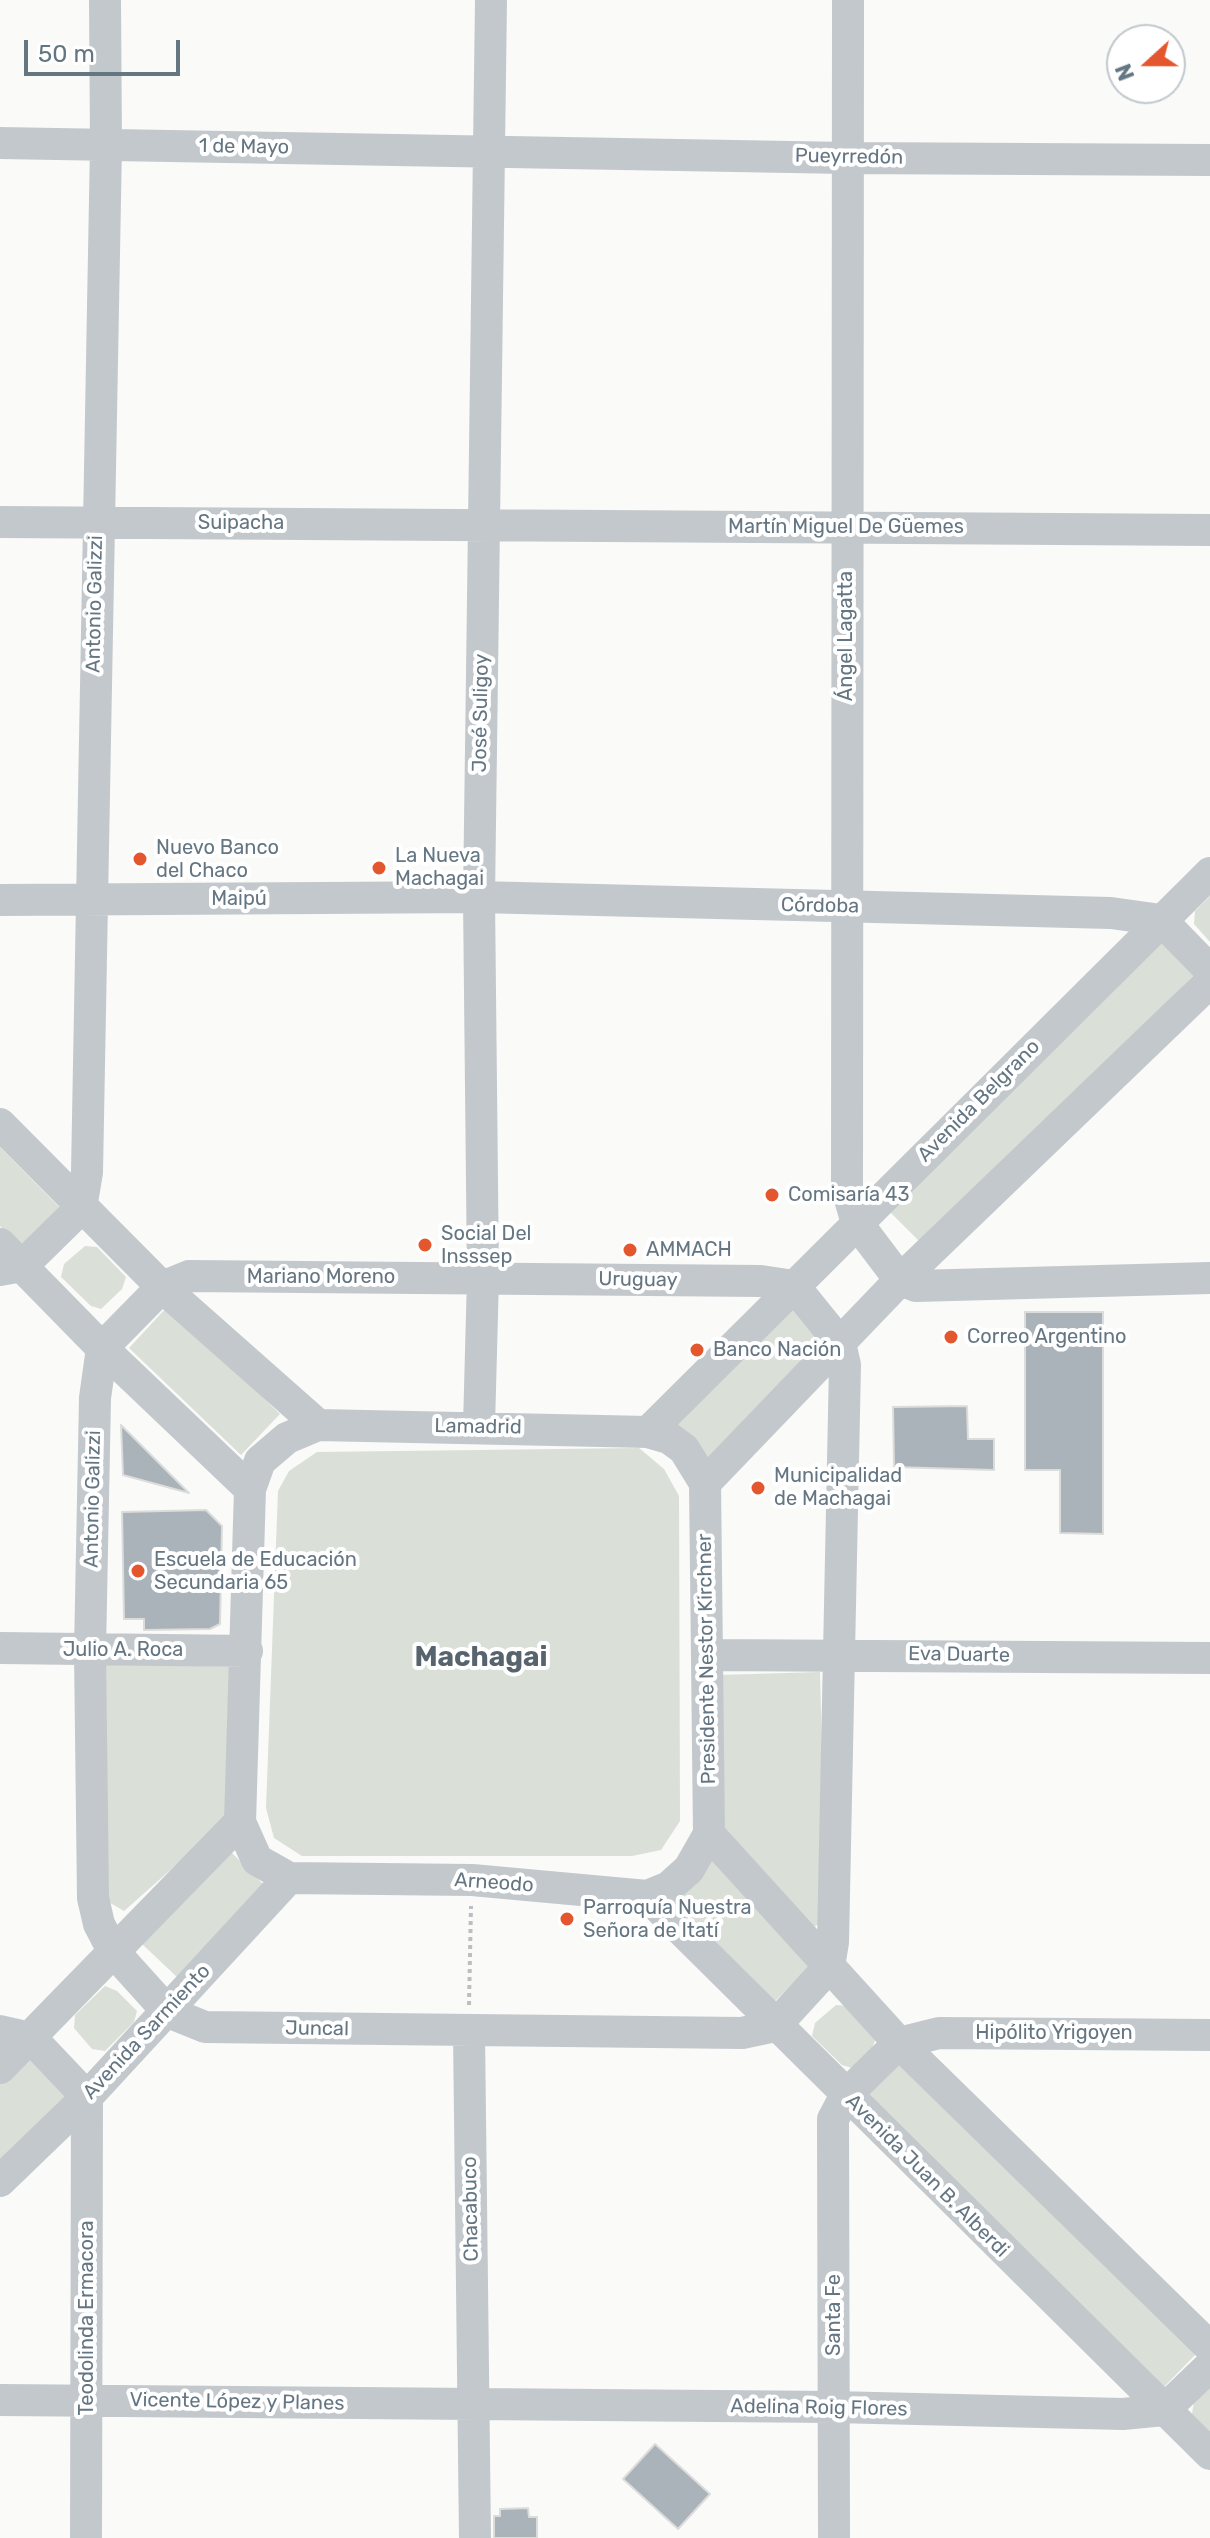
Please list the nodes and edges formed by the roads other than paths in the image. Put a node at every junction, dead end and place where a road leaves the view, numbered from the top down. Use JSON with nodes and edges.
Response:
{"nodes":[{"id":1,"x":105,"y":0,"type":"edge"},
{"id":2,"x":491,"y":0,"type":"edge"},
{"id":3,"x":848,"y":0,"type":"edge"},
{"id":4,"x":0,"y":143,"type":"edge"},
{"id":5,"x":106,"y":145,"type":"junction"},
{"id":6,"x":487,"y":151,"type":"junction"},
{"id":7,"x":847,"y":158,"type":"junction"},
{"id":8,"x":1210,"y":160,"type":"edge"},
{"id":9,"x":0,"y":522,"type":"edge"},
{"id":10,"x":96,"y":522,"type":"junction"},
{"id":11,"x":483,"y":524,"type":"junction"},
{"id":12,"x":846,"y":526,"type":"junction"},
{"id":13,"x":1210,"y":530,"type":"edge"},
{"id":14,"x":1210,"y":873,"type":"edge"},
{"id":15,"x":479,"y":897,"type":"junction"},
{"id":16,"x":91,"y":899,"type":"junction"},
{"id":17,"x":0,"y":900,"type":"edge"},
{"id":18,"x":847,"y":906,"type":"junction"},
{"id":19,"x":1161,"y":920,"type":"junction"},
{"id":20,"x":1210,"y":970,"type":"edge"},
{"id":21,"x":1210,"y":982,"type":"edge"},
{"id":22,"x":0,"y":1124,"type":"edge"},
{"id":23,"x":81,"y":1208,"type":"junction"},
{"id":24,"x":857,"y":1223,"type":"junction"},
{"id":25,"x":7,"y":1260,"type":"edge"},
{"id":26,"x":483,"y":1277,"type":"junction"},
{"id":27,"x":1210,"y":1278,"type":"edge"},
{"id":28,"x":900,"y":1280,"type":"junction"},
{"id":29,"x":794,"y":1286,"type":"junction"},
{"id":30,"x":162,"y":1287,"type":"junction"},
{"id":31,"x":840,"y":1343,"type":"junction"},
{"id":32,"x":102,"y":1348,"type":"junction"},
{"id":33,"x":318,"y":1425,"type":"junction"},
{"id":34,"x":479,"y":1426,"type":"junction"},
{"id":35,"x":648,"y":1432,"type":"junction"},
{"id":36,"x":705,"y":1483,"type":"junction"},
{"id":37,"x":250,"y":1489,"type":"junction"},
{"id":38,"x":0,"y":1648,"type":"edge"},
{"id":39,"x":90,"y":1651,"type":"junction"},
{"id":40,"x":247,"y":1651,"type":"junction"},
{"id":41,"x":837,"y":1653,"type":"junction"},
{"id":42,"x":707,"y":1655,"type":"junction"},
{"id":43,"x":1210,"y":1658,"type":"edge"},
{"id":44,"x":240,"y":1822,"type":"junction"},
{"id":45,"x":709,"y":1834,"type":"junction"},
{"id":46,"x":289,"y":1878,"type":"junction"},
{"id":47,"x":647,"y":1896,"type":"junction"},
{"id":48,"x":113,"y":1951,"type":"junction"},
{"id":49,"x":829,"y":1967,"type":"junction"},
{"id":50,"x":168,"y":2012,"type":"junction"},
{"id":51,"x":775,"y":2026,"type":"junction"},
{"id":52,"x":0,"y":2031,"type":"edge"},
{"id":53,"x":469,"y":2032,"type":"junction"},
{"id":54,"x":1210,"y":2035,"type":"edge"},
{"id":55,"x":31,"y":2038,"type":"junction"},
{"id":56,"x":899,"y":2043,"type":"junction"},
{"id":57,"x":0,"y":2068,"type":"edge"},
{"id":58,"x":846,"y":2095,"type":"junction"},
{"id":59,"x":87,"y":2097,"type":"junction"},
{"id":60,"x":0,"y":2181,"type":"edge"},
{"id":61,"x":1210,"y":2347,"type":"edge"},
{"id":62,"x":1210,"y":2366,"type":"edge"},
{"id":63,"x":0,"y":2400,"type":"edge"},
{"id":64,"x":87,"y":2401,"type":"junction"},
{"id":65,"x":474,"y":2405,"type":"junction"},
{"id":66,"x":834,"y":2407,"type":"junction"},
{"id":67,"x":1164,"y":2410,"type":"junction"},
{"id":68,"x":1210,"y":2454,"type":"edge"},
{"id":69,"x":86,"y":2538,"type":"edge"},
{"id":70,"x":475,"y":2538,"type":"edge"},
{"id":71,"x":834,"y":2538,"type":"edge"}],
"edges":[{"from":1,"to":5,"type":"street","name":"Antonio Galizzi"},
{"from":2,"to":6,"type":"street","name":"José Suligoy"},
{"from":3,"to":7,"type":"street","name":"Ángel Lagatta"},
{"from":4,"to":5,"type":"street","name":"1 de Mayo"},
{"from":5,"to":6,"type":"street","name":"1 de Mayo"},
{"from":5,"to":10,"type":"street","name":"Antonio Galizzi"},
{"from":6,"to":7,"type":"street","name":"Pueyrredón"},
{"from":6,"to":11,"type":"street","name":"José Suligoy"},
{"from":7,"to":8,"type":"street","name":"Pueyrredón"},
{"from":7,"to":12,"type":"street","name":"Ángel Lagatta"},
{"from":9,"to":10,"type":"street","name":"Suipacha"},
{"from":10,"to":11,"type":"street","name":"Suipacha"},
{"from":10,"to":16,"type":"street","name":"Antonio Galizzi"},
{"from":11,"to":12,"type":"street","name":"Martín Miguel De Güemes"},
{"from":11,"to":15,"type":"street","name":"José Suligoy"},
{"from":12,"to":13,"type":"street","name":"Martín Miguel De Güemes"},
{"from":12,"to":18,"type":"street","name":"Ángel Lagatta"},
{"from":14,"to":19,"type":"street","name":"Avenida Belgrano"},
{"from":15,"to":16,"type":"street","name":"Maipú"},
{"from":15,"to":18,"type":"street","name":"Córdoba"},
{"from":15,"to":26,"type":"street","name":"José Suligoy"},
{"from":16,"to":17,"type":"street","name":"Maipú"},
{"from":16,"to":23,"type":"street","name":"Antonio Galizzi"},
{"from":18,"to":19,"type":"street","name":"Córdoba"},
{"from":18,"to":24,"type":"street","name":"Ángel Lagatta"},
{"from":19,"to":20,"type":"street"},
{"from":19,"to":24,"type":"street","name":"Avenida Belgrano"},
{"from":21,"to":28,"type":"street"},
{"from":22,"to":23,"type":"street"},
{"from":23,"to":25,"type":"street"},
{"from":23,"to":30,"type":"street"},
{"from":24,"to":28,"type":"street"},
{"from":24,"to":29,"type":"street","name":"Avenida Belgrano"},
{"from":25,"to":32,"type":"street"},
{"from":26,"to":29,"type":"street","name":"Uruguay"},
{"from":26,"to":30,"type":"street","name":"Mariano Moreno"},
{"from":26,"to":34,"type":"street","name":"José Suligoy"},
{"from":27,"to":28,"type":"street"},
{"from":28,"to":31,"type":"street"},
{"from":29,"to":31,"type":"street"},
{"from":29,"to":35,"type":"street","name":"Avenida Belgrano"},
{"from":30,"to":32,"type":"street"},
{"from":30,"to":33,"type":"street"},
{"from":31,"to":36,"type":"street"},
{"from":31,"to":41,"type":"street"},
{"from":32,"to":37,"type":"street"},
{"from":32,"to":39,"type":"street","name":"Antonio Galizzi"},
{"from":33,"to":34,"type":"street","name":"Lamadrid"},
{"from":33,"to":37,"type":"street","name":"Lamadrid"},
{"from":34,"to":35,"type":"street","name":"Lamadrid"},
{"from":35,"to":36,"type":"street","name":"Lamadrid"},
{"from":36,"to":42,"type":"street","name":"Presidente Nestor Kirchner"},
{"from":37,"to":40,"type":"street"},
{"from":38,"to":39,"type":"street","name":"Julio A. Roca"},
{"from":39,"to":40,"type":"street","name":"Julio A. Roca"},
{"from":39,"to":48,"type":"street"},
{"from":40,"to":44,"type":"street"},
{"from":41,"to":42,"type":"street","name":"Eva Duarte"},
{"from":41,"to":43,"type":"street","name":"Eva Duarte"},
{"from":41,"to":49,"type":"street"},
{"from":42,"to":45,"type":"street","name":"Presidente Nestor Kirchner"},
{"from":44,"to":46,"type":"street"},
{"from":44,"to":48,"type":"street"},
{"from":45,"to":47,"type":"street"},
{"from":45,"to":49,"type":"street"},
{"from":46,"to":47,"type":"street","name":"Arneodo"},
{"from":46,"to":50,"type":"street","name":"Avenida Sarmiento"},
{"from":47,"to":51,"type":"street","name":"Avenida Juan B. Alberdi"},
{"from":48,"to":50,"type":"street"},
{"from":48,"to":55,"type":"street"},
{"from":49,"to":51,"type":"street"},
{"from":49,"to":56,"type":"street"},
{"from":50,"to":53,"type":"street","name":"Juncal"},
{"from":50,"to":59,"type":"street","name":"Avenida Sarmiento"},
{"from":51,"to":53,"type":"street"},
{"from":51,"to":58,"type":"street","name":"Avenida Juan B. Alberdi"},
{"from":52,"to":55,"type":"street"},
{"from":53,"to":65,"type":"street","name":"Chacabuco"},
{"from":54,"to":56,"type":"street","name":"Hipólito Yrigoyen"},
{"from":55,"to":57,"type":"street"},
{"from":55,"to":59,"type":"street"},
{"from":56,"to":58,"type":"street"},
{"from":56,"to":61,"type":"street"},
{"from":58,"to":66,"type":"street","name":"Santa Fe"},
{"from":58,"to":67,"type":"street","name":"Avenida Juan B. Alberdi"},
{"from":59,"to":60,"type":"street","name":"Avenida Sarmiento"},
{"from":59,"to":64,"type":"street","name":"Teodolinda Ermacora"},
{"from":62,"to":67,"type":"street"},
{"from":63,"to":64,"type":"street","name":"Vicente López y Planes"},
{"from":64,"to":65,"type":"street","name":"Vicente López y Planes"},
{"from":64,"to":69,"type":"street","name":"Teodolinda Ermacora"},
{"from":65,"to":66,"type":"street","name":"Adelina Roig Flores"},
{"from":65,"to":70,"type":"street","name":"Chacabuco"},
{"from":66,"to":67,"type":"street","name":"Adelina Roig Flores"},
{"from":66,"to":71,"type":"street","name":"Santa Fe"},
{"from":67,"to":68,"type":"street","name":"Avenida Juan B. Alberdi"}]}
